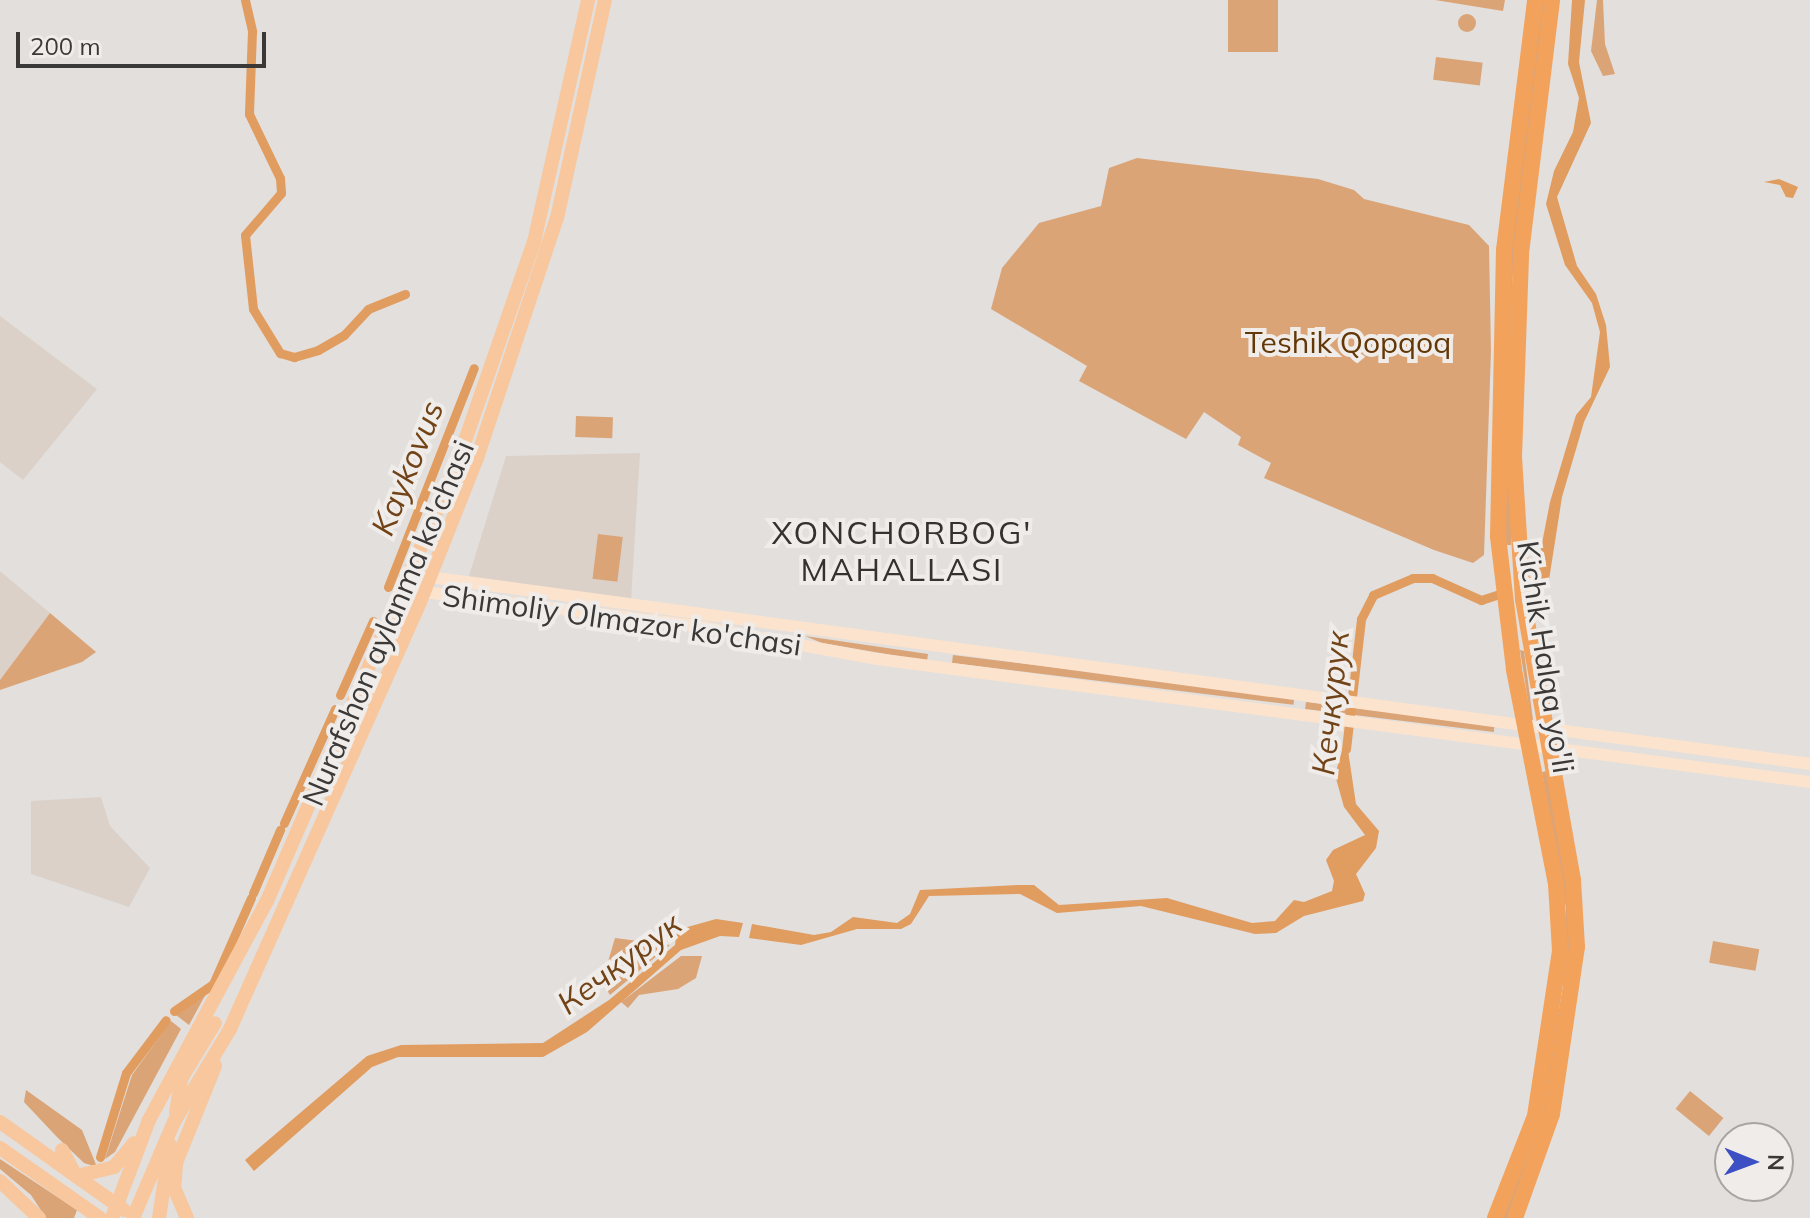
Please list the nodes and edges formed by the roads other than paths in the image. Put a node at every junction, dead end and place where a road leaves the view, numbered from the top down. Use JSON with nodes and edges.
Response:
{"nodes":[{"id":1,"x":588,"y":0,"type":"edge"},
{"id":2,"x":605,"y":0,"type":"edge"},
{"id":3,"x":1535,"y":0,"type":"edge"},
{"id":4,"x":1552,"y":0,"type":"edge"},
{"id":5,"x":532,"y":276,"type":"junction"},
{"id":6,"x":431,"y":575,"type":"junction"},
{"id":7,"x":411,"y":578,"type":"junction"},
{"id":8,"x":424,"y":592,"type":"junction"},
{"id":9,"x":524,"y":598,"type":"junction"},
{"id":10,"x":698,"y":621,"type":"junction"},
{"id":11,"x":1526,"y":725,"type":"junction"},
{"id":12,"x":1546,"y":728,"type":"junction"},
{"id":13,"x":1530,"y":744,"type":"junction"},
{"id":14,"x":1549,"y":747,"type":"junction"},
{"id":15,"x":1810,"y":764,"type":"edge"},
{"id":16,"x":1810,"y":782,"type":"edge"},
{"id":17,"x":267,"y":901,"type":"junction"},
{"id":18,"x":230,"y":1029,"type":"junction"},
{"id":19,"x":149,"y":1120,"type":"junction"},
{"id":20,"x":0,"y":1122,"type":"edge"},
{"id":21,"x":174,"y":1122,"type":"junction"},
{"id":22,"x":0,"y":1148,"type":"edge"},
{"id":23,"x":62,"y":1150,"type":"dead end"},
{"id":24,"x":84,"y":1175,"type":"junction"},
{"id":25,"x":0,"y":1181,"type":"edge"},
{"id":26,"x":114,"y":1212,"type":"edge"},
{"id":27,"x":91,"y":1215,"type":"edge"},
{"id":28,"x":136,"y":1217,"type":"edge"},
{"id":29,"x":39,"y":1218,"type":"edge"},
{"id":30,"x":159,"y":1218,"type":"edge"},
{"id":31,"x":187,"y":1218,"type":"edge"},
{"id":32,"x":1495,"y":1218,"type":"edge"},
{"id":33,"x":1515,"y":1218,"type":"edge"}],
"edges":[{"from":1,"to":5,"type":"main road","name":"Nurafshon aylanma ko'chasi"},
{"from":2,"to":5,"type":"main road","name":"Nurafshon aylanma ko'chasi"},
{"from":3,"to":11,"type":"highway","name":"Kichik Halqa yo'li"},
{"from":4,"to":12,"type":"highway","name":"Kichik Halqa yo'li"},
{"from":5,"to":6,"type":"main road","name":"Nurafshon aylanma ko'chasi"},
{"from":5,"to":7,"type":"main road","name":"Nurafshon aylanma ko'chasi"},
{"from":6,"to":7,"type":"main road","name":"Shimoliy Olmazor ko'chasi"},
{"from":6,"to":8,"type":"main road","name":"Nurafshon aylanma ko'chasi"},
{"from":6,"to":9,"type":"main road","name":"Shimoliy Olmazor ko'chasi"},
{"from":7,"to":8,"type":"main road","name":"Shimoliy Olmazor ko'chasi"},
{"from":7,"to":17,"type":"main road","name":"Nurafshon aylanma ko'chasi"},
{"from":8,"to":9,"type":"main road","name":"Shimoliy Olmazor ko'chasi"},
{"from":8,"to":18,"type":"main road","name":"Nurafshon aylanma ko'chasi"},
{"from":9,"to":10,"type":"main road","name":"Shimoliy Olmazor ko'chasi"},
{"from":10,"to":11,"type":"main road","name":"Shimoliy Olmazor ko'chasi"},
{"from":10,"to":13,"type":"main road","name":"Shimoliy Olmazor ko'chasi"},
{"from":11,"to":12,"type":"main road","name":"Shimoliy Olmazor ko'chasi"},
{"from":11,"to":13,"type":"highway","name":"Kichik Halqa yo'li"},
{"from":12,"to":14,"type":"highway","name":"Kichik Halqa yo'li"},
{"from":12,"to":15,"type":"main road","name":"Shimoliy Olmazor ko'chasi"},
{"from":13,"to":14,"type":"main road","name":"Shimoliy Olmazor ko'chasi"},
{"from":13,"to":32,"type":"highway","name":"Kichik Halqa yo'li"},
{"from":14,"to":16,"type":"main road","name":"Shimoliy Olmazor ko'chasi"},
{"from":14,"to":33,"type":"highway","name":"Kichik Halqa yo'li"},
{"from":17,"to":19,"type":"main road","name":"Nurafshon aylanma ko'chasi"},
{"from":17,"to":21,"type":"main road"},
{"from":18,"to":21,"type":"main road","name":"Nurafshon aylanma ko'chasi"},
{"from":18,"to":31,"type":"main road"},
{"from":19,"to":24,"type":"main road"},
{"from":19,"to":26,"type":"main road","name":"Nurafshon aylanma ko'chasi"},
{"from":20,"to":24,"type":"main road"},
{"from":21,"to":28,"type":"main road","name":"Nurafshon aylanma ko'chasi"},
{"from":21,"to":30,"type":"main road"},
{"from":22,"to":27,"type":"main road"},
{"from":23,"to":24,"type":"main road"},
{"from":24,"to":26,"type":"main road"},
{"from":24,"to":27,"type":"main road"},
{"from":25,"to":29,"type":"main road"},
{"from":26,"to":28,"type":"main road"}]}
